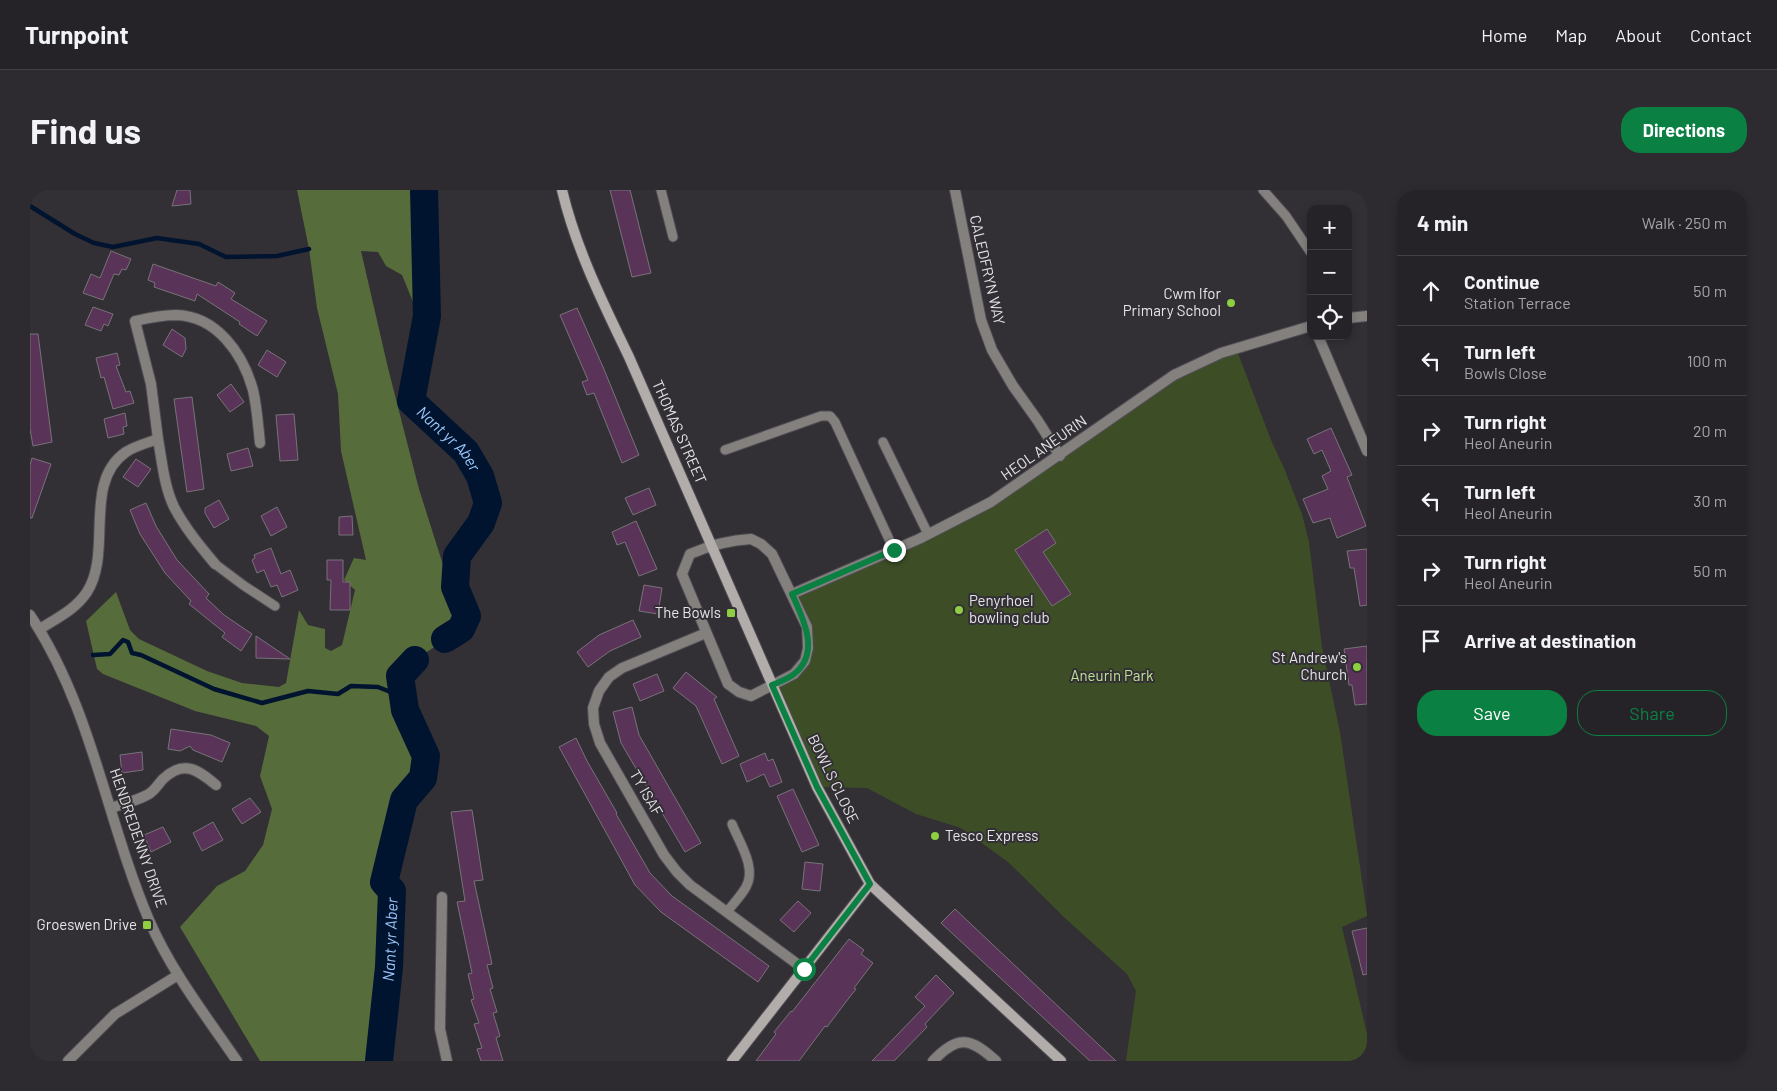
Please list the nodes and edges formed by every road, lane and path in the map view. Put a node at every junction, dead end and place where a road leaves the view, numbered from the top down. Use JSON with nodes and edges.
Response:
{"nodes":[{"id":1,"x":562,"y":190,"type":"edge"},
{"id":2,"x":661,"y":190,"type":"edge"},
{"id":3,"x":955,"y":190,"type":"edge"},
{"id":4,"x":1263,"y":190,"type":"edge"},
{"id":5,"x":673,"y":237,"type":"dead end"},
{"id":6,"x":1309,"y":250,"type":"edge"},
{"id":7,"x":1367,"y":316,"type":"edge"},
{"id":8,"x":1352,"y":318,"type":"edge"},
{"id":9,"x":1307,"y":327,"type":"edge"},
{"id":10,"x":1320,"y":340,"type":"edge"},
{"id":11,"x":158,"y":439,"type":"junction"},
{"id":12,"x":883,"y":442,"type":"dead end"},
{"id":13,"x":260,"y":443,"type":"dead end"},
{"id":14,"x":725,"y":450,"type":"dead end"},
{"id":15,"x":1367,"y":451,"type":"edge"},
{"id":16,"x":1060,"y":456,"type":"junction"},
{"id":17,"x":928,"y":534,"type":"junction"},
{"id":18,"x":711,"y":544,"type":"junction"},
{"id":19,"x":894,"y":550,"type":"junction"},
{"id":20,"x":215,"y":564,"type":"joint"},
{"id":21,"x":792,"y":594,"type":"junction"},
{"id":22,"x":275,"y":606,"type":"dead end"},
{"id":23,"x":30,"y":615,"type":"edge"},
{"id":24,"x":40,"y":629,"type":"junction"},
{"id":25,"x":706,"y":632,"type":"junction"},
{"id":26,"x":772,"y":685,"type":"junction"},
{"id":27,"x":216,"y":785,"type":"dead end"},
{"id":28,"x":111,"y":808,"type":"junction"},
{"id":29,"x":732,"y":824,"type":"dead end"},
{"id":30,"x":870,"y":884,"type":"junction"},
{"id":31,"x":442,"y":897,"type":"dead end"},
{"id":32,"x":727,"y":912,"type":"junction"},
{"id":33,"x":804,"y":969,"type":"junction"},
{"id":34,"x":178,"y":975,"type":"junction"},
{"id":35,"x":68,"y":1061,"type":"edge"},
{"id":36,"x":237,"y":1061,"type":"edge"},
{"id":37,"x":447,"y":1061,"type":"edge"},
{"id":38,"x":732,"y":1061,"type":"edge"},
{"id":39,"x":933,"y":1061,"type":"edge"},
{"id":40,"x":996,"y":1061,"type":"edge"},
{"id":41,"x":1061,"y":1061,"type":"edge"}],
"edges":[{"from":1,"to":18,"type":"main road","name":"THOMAS STREET"},
{"from":2,"to":5,"type":"lane"},
{"from":3,"to":16,"type":"street","name":"CALEDFRYN WAY"},
{"from":4,"to":6,"type":"lane"},
{"from":7,"to":8,"type":"street"},
{"from":9,"to":16,"type":"street","name":"HEOL ANEURIN"},
{"from":10,"to":15,"type":"street"},
{"from":11,"to":13,"type":"street"},
{"from":11,"to":20,"type":"street"},
{"from":11,"to":24,"type":"street"},
{"from":12,"to":17,"type":"lane"},
{"from":14,"to":19,"type":"lane"},
{"from":16,"to":17,"type":"street","name":"HEOL ANEURIN"},
{"from":17,"to":19,"type":"street","name":"HEOL ANEURIN"},
{"from":18,"to":21,"type":"street"},
{"from":18,"to":25,"type":"street"},
{"from":18,"to":26,"type":"main road","name":"THOMAS STREET"},
{"from":19,"to":21,"type":"street","name":"HEOL ANEURIN"},
{"from":20,"to":22,"type":"lane"},
{"from":21,"to":26,"type":"street"},
{"from":23,"to":24,"type":"street","name":"HENDREDENNY DRIVE"},
{"from":24,"to":28,"type":"street","name":"HENDREDENNY DRIVE"},
{"from":25,"to":26,"type":"street"},
{"from":25,"to":32,"type":"street","name":"TY ISAF"},
{"from":26,"to":30,"type":"main road","name":"BOWLS CLOSE"},
{"from":27,"to":28,"type":"street"},
{"from":28,"to":34,"type":"street","name":"HENDREDENNY DRIVE"},
{"from":29,"to":32,"type":"lane"},
{"from":30,"to":33,"type":"main road"},
{"from":30,"to":41,"type":"main road","name":"BOWLS CLOSE"},
{"from":31,"to":37,"type":"street"},
{"from":32,"to":33,"type":"street","name":"TY ISAF"},
{"from":33,"to":38,"type":"main road"},
{"from":34,"to":35,"type":"street"},
{"from":34,"to":36,"type":"street","name":"HENDREDENNY DRIVE"},
{"from":39,"to":40,"type":"street"}]}
